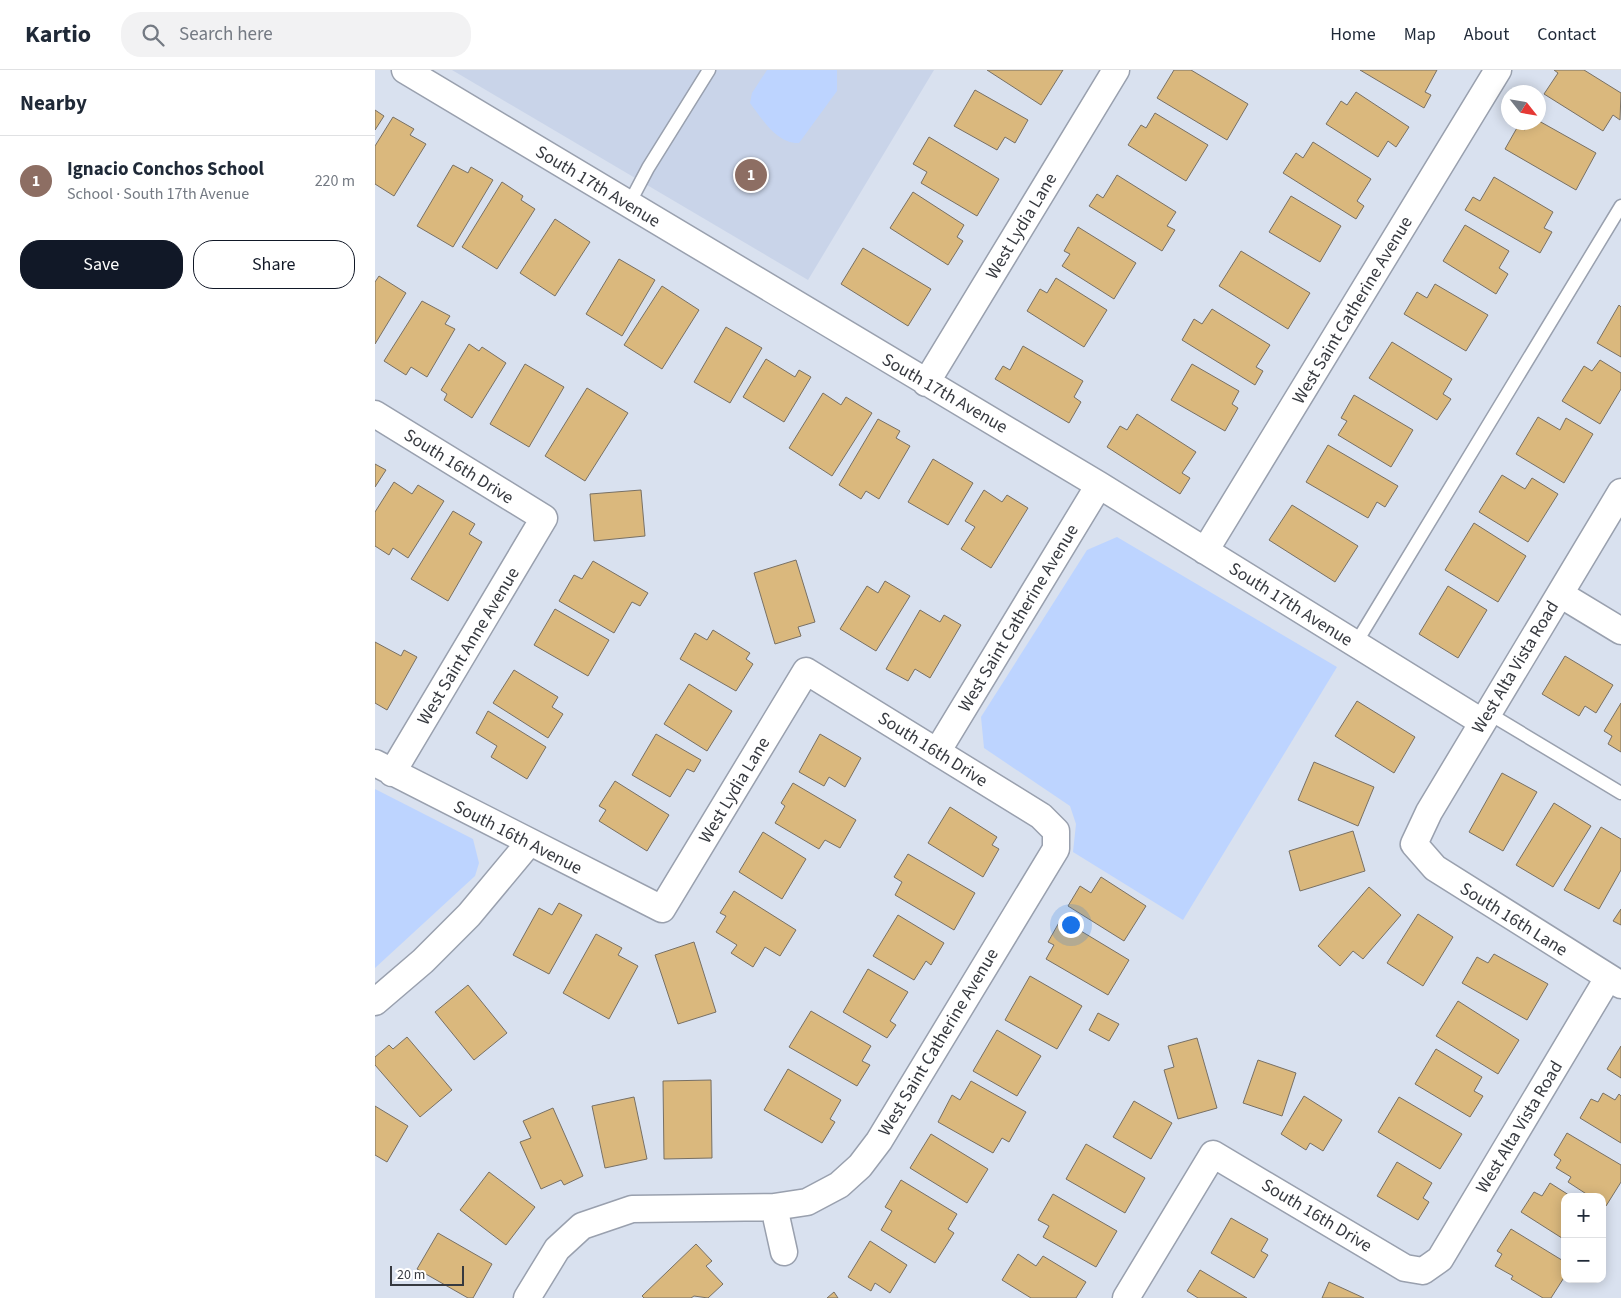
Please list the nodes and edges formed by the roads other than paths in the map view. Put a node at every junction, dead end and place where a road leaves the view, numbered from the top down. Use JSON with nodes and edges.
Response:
{"nodes":[{"id":1,"x":405,"y":70,"type":"edge"},
{"id":2,"x":709,"y":70,"type":"edge"},
{"id":3,"x":1116,"y":70,"type":"edge"},
{"id":4,"x":1498,"y":70,"type":"edge"},
{"id":5,"x":629,"y":204,"type":"junction"},
{"id":6,"x":1621,"y":206,"type":"edge"},
{"id":7,"x":926,"y":383,"type":"junction"},
{"id":8,"x":375,"y":414,"type":"edge"},
{"id":9,"x":1099,"y":485,"type":"junction"},
{"id":10,"x":1621,"y":492,"type":"edge"},
{"id":11,"x":544,"y":518,"type":"joint"},
{"id":12,"x":1205,"y":551,"type":"junction"},
{"id":13,"x":1559,"y":594,"type":"junction"},
{"id":14,"x":1621,"y":631,"type":"edge"},
{"id":15,"x":1355,"y":643,"type":"junction"},
{"id":16,"x":806,"y":671,"type":"joint"},
{"id":17,"x":1485,"y":717,"type":"junction"},
{"id":18,"x":937,"y":752,"type":"junction"},
{"id":19,"x":384,"y":768,"type":"edge"},
{"id":20,"x":1621,"y":793,"type":"edge"},
{"id":21,"x":1056,"y":831,"type":"joint"},
{"id":22,"x":529,"y":843,"type":"junction"},
{"id":23,"x":1414,"y":844,"type":"joint"},
{"id":24,"x":662,"y":909,"type":"joint"},
{"id":25,"x":1615,"y":982,"type":"edge"},
{"id":26,"x":375,"y":1002,"type":"edge"},
{"id":27,"x":774,"y":1207,"type":"junction"},
{"id":28,"x":784,"y":1252,"type":"dead end"},
{"id":29,"x":1423,"y":1271,"type":"joint"},
{"id":30,"x":527,"y":1298,"type":"edge"},
{"id":31,"x":1126,"y":1298,"type":"edge"}],
"edges":[{"from":1,"to":5,"type":"street","name":"South 17th Avenue"},
{"from":2,"to":5,"type":"lane"},
{"from":3,"to":7,"type":"street","name":"West Lydia Lane"},
{"from":4,"to":12,"type":"street","name":"West Saint Catherine Avenue"},
{"from":5,"to":7,"type":"street","name":"South 17th Avenue"},
{"from":6,"to":15,"type":"lane"},
{"from":7,"to":9,"type":"street","name":"South 17th Avenue"},
{"from":8,"to":11,"type":"street","name":"South 16th Drive"},
{"from":9,"to":12,"type":"street","name":"South 17th Avenue"},
{"from":9,"to":18,"type":"street","name":"West Saint Catherine Avenue"},
{"from":10,"to":13,"type":"street","name":"West Alta Vista Road"},
{"from":11,"to":19,"type":"street","name":"West Saint Anne Avenue"},
{"from":12,"to":15,"type":"street","name":"South 17th Avenue"},
{"from":13,"to":14,"type":"street"},
{"from":13,"to":17,"type":"street","name":"West Alta Vista Road"},
{"from":15,"to":17,"type":"street","name":"South 17th Avenue"},
{"from":16,"to":18,"type":"street","name":"South 16th Drive"},
{"from":16,"to":24,"type":"street","name":"West Lydia Lane"},
{"from":17,"to":20,"type":"lane"},
{"from":17,"to":23,"type":"street","name":"West Alta Vista Road"},
{"from":18,"to":21,"type":"street","name":"South 16th Drive"},
{"from":19,"to":22,"type":"street","name":"South 16th Avenue"},
{"from":21,"to":27,"type":"street","name":"West Saint Catherine Avenue"},
{"from":22,"to":24,"type":"street","name":"South 16th Avenue"},
{"from":22,"to":26,"type":"street"},
{"from":23,"to":25,"type":"street","name":"South 16th Lane"},
{"from":25,"to":29,"type":"street","name":"West Alta Vista Road"},
{"from":27,"to":28,"type":"street"},
{"from":27,"to":30,"type":"street","name":"West Saint Catherine Avenue"},
{"from":29,"to":31,"type":"street","name":"South 16th Drive"}]}
